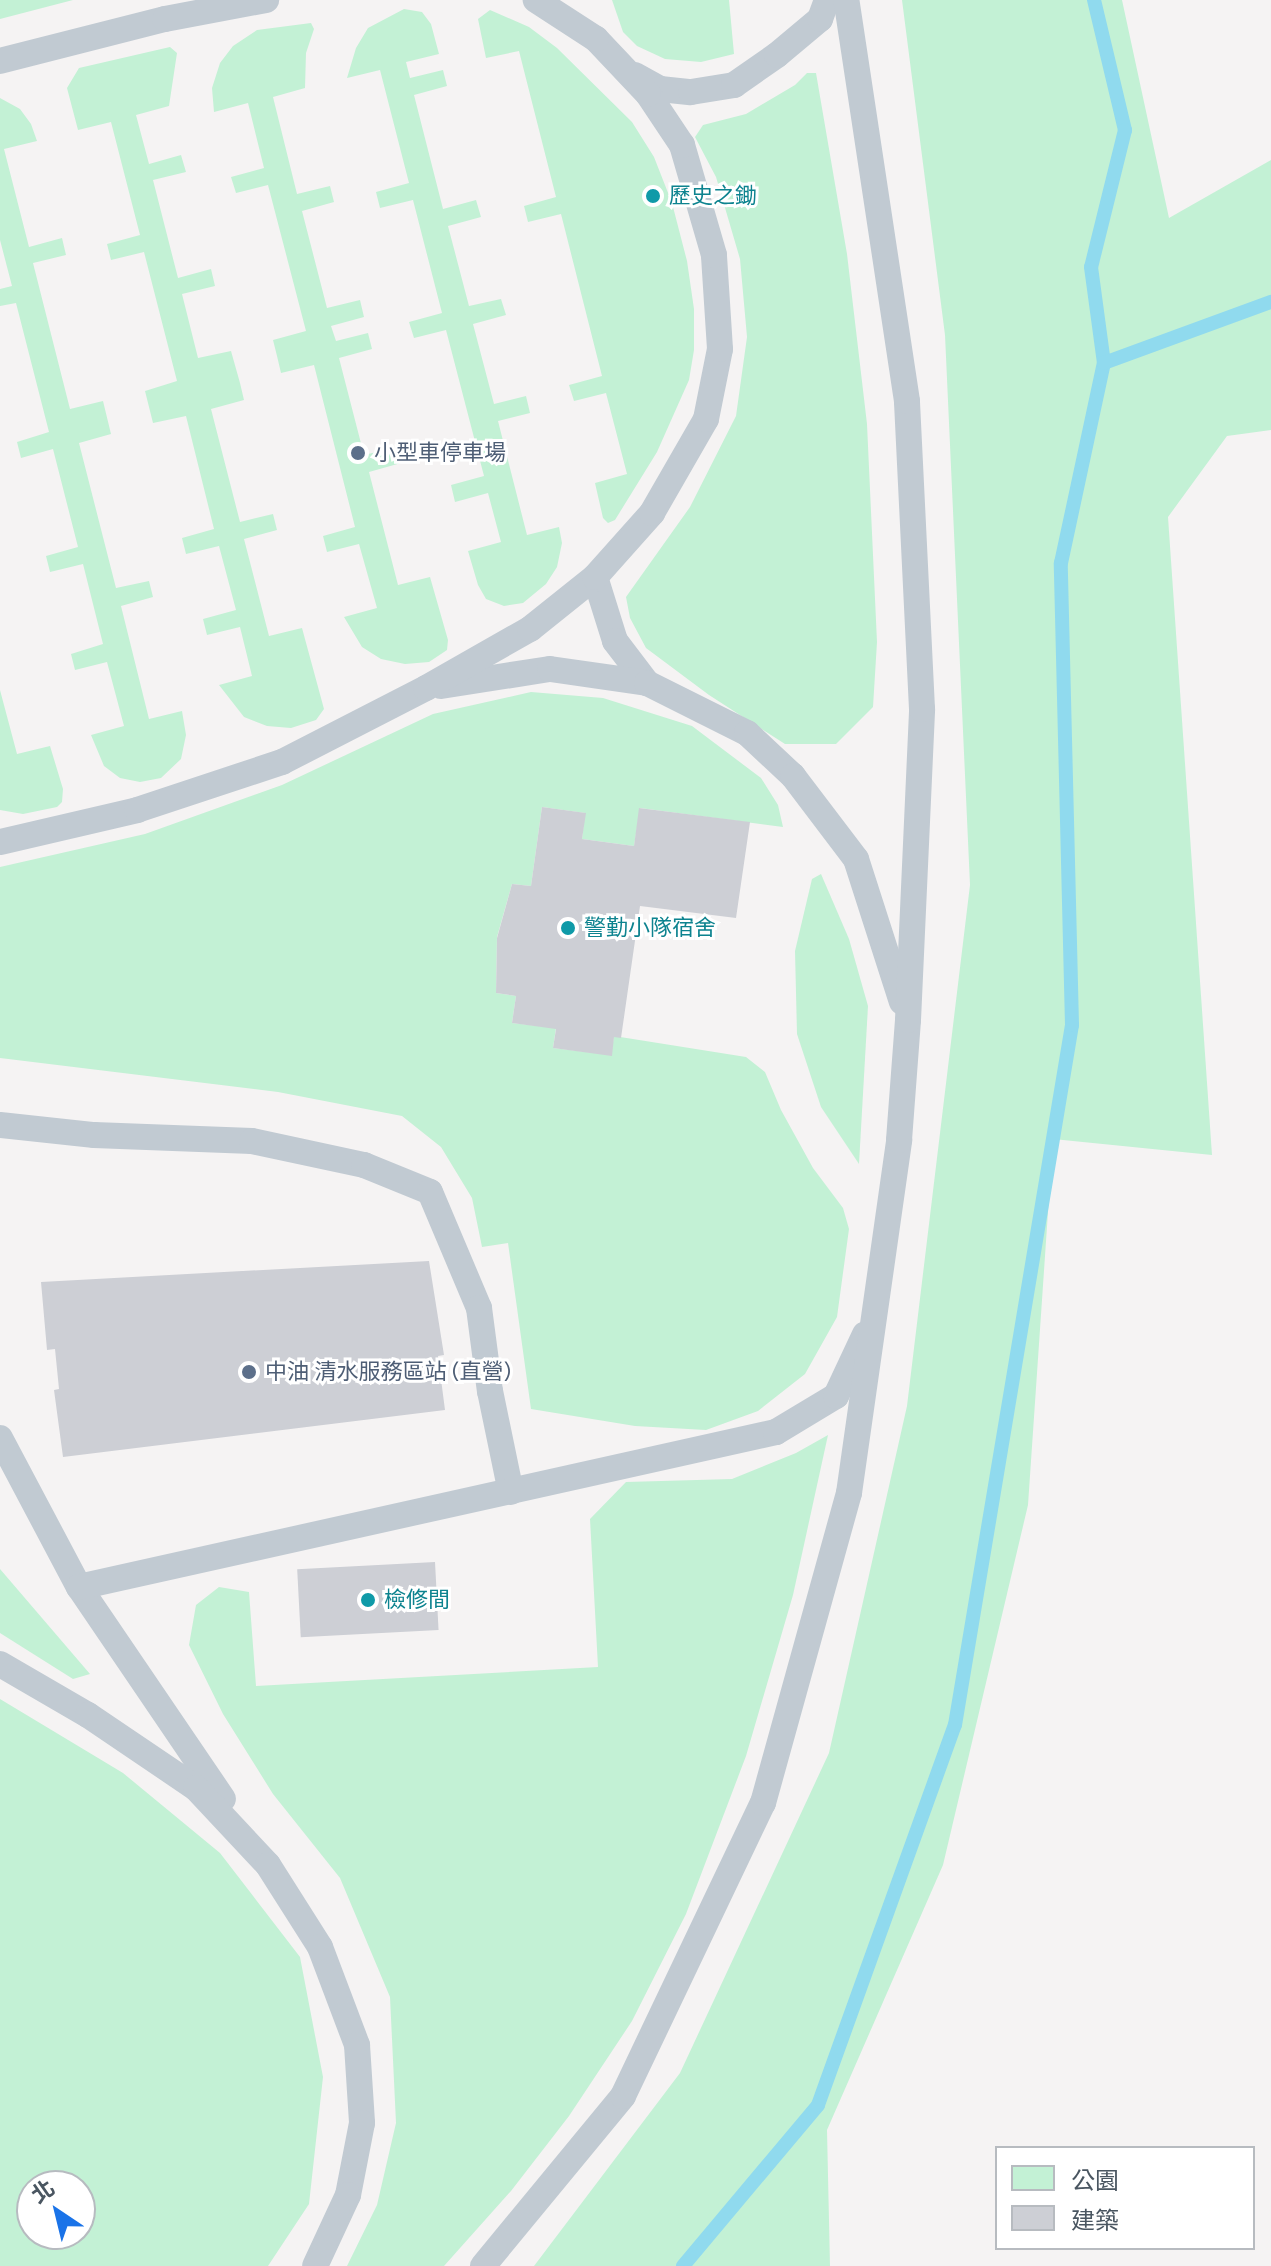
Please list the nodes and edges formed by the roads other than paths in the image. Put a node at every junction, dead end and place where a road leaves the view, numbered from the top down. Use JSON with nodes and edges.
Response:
{"nodes":[{"id":1,"x":266,"y":0,"type":"edge"},
{"id":2,"x":536,"y":0,"type":"edge"},
{"id":3,"x":827,"y":0,"type":"edge"},
{"id":4,"x":846,"y":0,"type":"edge"},
{"id":5,"x":0,"y":61,"type":"edge"},
{"id":6,"x":629,"y":71,"type":"junction"},
{"id":7,"x":595,"y":577,"type":"junction"},
{"id":8,"x":647,"y":683,"type":"junction"},
{"id":9,"x":426,"y":688,"type":"junction"},
{"id":10,"x":0,"y":842,"type":"edge"},
{"id":11,"x":908,"y":1020,"type":"junction"},
{"id":12,"x":0,"y":1125,"type":"edge"},
{"id":13,"x":877,"y":1310,"type":"junction"},
{"id":14,"x":0,"y":1438,"type":"edge"},
{"id":15,"x":511,"y":1492,"type":"junction"},
{"id":16,"x":79,"y":1587,"type":"junction"},
{"id":17,"x":0,"y":1664,"type":"edge"},
{"id":18,"x":268,"y":1865,"type":"junction"},
{"id":19,"x":315,"y":2266,"type":"edge"},
{"id":20,"x":483,"y":2266,"type":"edge"}],
"edges":[{"from":1,"to":5,"type":"lane"},
{"from":2,"to":6,"type":"lane"},
{"from":3,"to":6,"type":"lane"},
{"from":4,"to":11,"type":"lane"},
{"from":6,"to":7,"type":"lane"},
{"from":7,"to":8,"type":"lane"},
{"from":7,"to":9,"type":"lane"},
{"from":8,"to":9,"type":"lane"},
{"from":8,"to":11,"type":"lane"},
{"from":9,"to":10,"type":"lane"},
{"from":11,"to":13,"type":"lane"},
{"from":12,"to":15,"type":"lane"},
{"from":13,"to":15,"type":"lane"},
{"from":13,"to":20,"type":"lane"},
{"from":14,"to":16,"type":"lane"},
{"from":15,"to":16,"type":"lane"},
{"from":16,"to":18,"type":"lane"},
{"from":17,"to":18,"type":"lane"},
{"from":18,"to":19,"type":"lane"}]}
